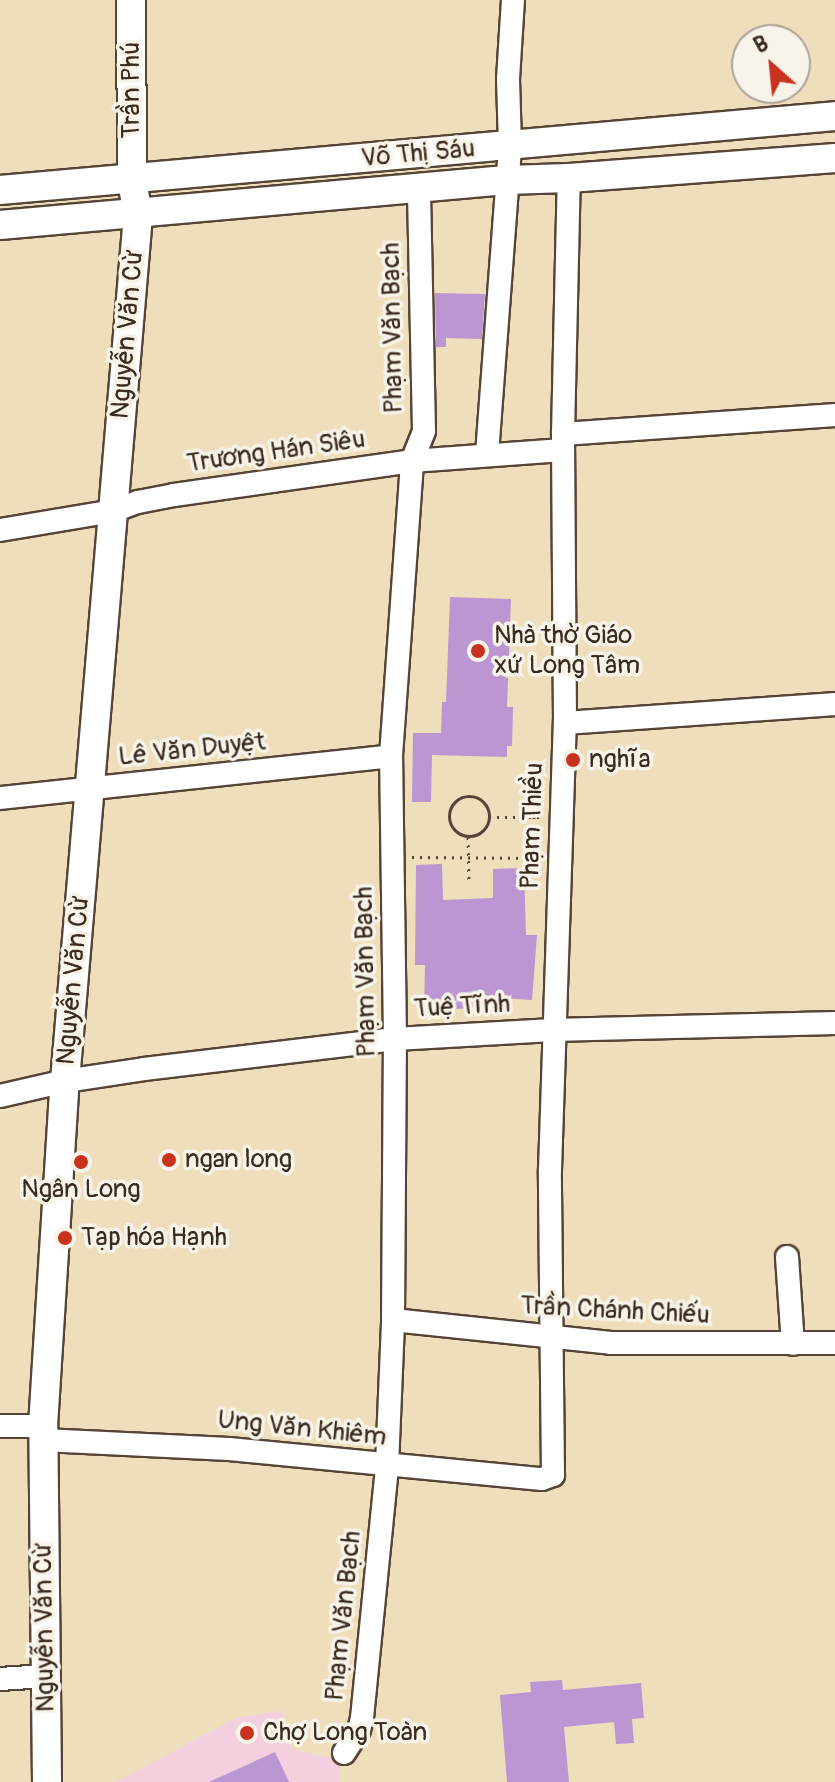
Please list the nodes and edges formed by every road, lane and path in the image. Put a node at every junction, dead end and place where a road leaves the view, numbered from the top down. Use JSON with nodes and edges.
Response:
{"nodes":[{"id":1,"x":131,"y":0,"type":"edge"},
{"id":2,"x":513,"y":0,"type":"edge"},
{"id":3,"x":835,"y":116,"type":"edge"},
{"id":4,"x":510,"y":146,"type":"junction"},
{"id":5,"x":835,"y":158,"type":"edge"},
{"id":6,"x":569,"y":178,"type":"junction"},
{"id":7,"x":132,"y":180,"type":"junction"},
{"id":8,"x":506,"y":180,"type":"junction"},
{"id":9,"x":419,"y":189,"type":"junction"},
{"id":10,"x":0,"y":190,"type":"edge"},
{"id":11,"x":138,"y":215,"type":"junction"},
{"id":12,"x":0,"y":225,"type":"edge"},
{"id":13,"x":835,"y":415,"type":"edge"},
{"id":14,"x":563,"y":442,"type":"junction"},
{"id":15,"x":487,"y":454,"type":"junction"},
{"id":16,"x":412,"y":461,"type":"junction"},
{"id":17,"x":113,"y":511,"type":"junction"},
{"id":18,"x":0,"y":530,"type":"edge"},
{"id":19,"x":835,"y":704,"type":"edge"},
{"id":20,"x":565,"y":723,"type":"junction"},
{"id":21,"x":391,"y":756,"type":"junction"},
{"id":22,"x":90,"y":790,"type":"junction"},
{"id":23,"x":0,"y":798,"type":"edge"},
{"id":24,"x":489,"y":817,"type":"junction"},
{"id":25,"x":534,"y":817,"type":"junction"},
{"id":26,"x":547,"y":817,"type":"dead end"},
{"id":27,"x":468,"y":835,"type":"junction"},
{"id":28,"x":393,"y":857,"type":"junction"},
{"id":29,"x":469,"y":858,"type":"junction"},
{"id":30,"x":469,"y":881,"type":"dead end"},
{"id":31,"x":835,"y":1023,"type":"edge"},
{"id":32,"x":553,"y":1030,"type":"junction"},
{"id":33,"x":395,"y":1039,"type":"junction"},
{"id":34,"x":65,"y":1081,"type":"junction"},
{"id":35,"x":0,"y":1096,"type":"edge"},
{"id":36,"x":787,"y":1257,"type":"dead end"},
{"id":37,"x":393,"y":1320,"type":"junction"},
{"id":38,"x":553,"y":1339,"type":"junction"},
{"id":39,"x":835,"y":1343,"type":"edge"},
{"id":40,"x":793,"y":1344,"type":"junction"},
{"id":41,"x":0,"y":1426,"type":"edge"},
{"id":42,"x":43,"y":1433,"type":"junction"},
{"id":43,"x":387,"y":1466,"type":"junction"},
{"id":44,"x":553,"y":1475,"type":"joint"},
{"id":45,"x":45,"y":1676,"type":"junction"},
{"id":46,"x":0,"y":1679,"type":"edge"},
{"id":47,"x":344,"y":1753,"type":"dead end"},
{"id":48,"x":47,"y":1782,"type":"edge"}],
"edges":[{"from":1,"to":7,"type":"main road","name":"Trần Phú"},
{"from":2,"to":4,"type":"street"},
{"from":3,"to":4,"type":"main road","name":"Võ Thị Sáu"},
{"from":4,"to":7,"type":"main road","name":"Võ Thị Sáu"},
{"from":4,"to":8,"type":"street"},
{"from":5,"to":6,"type":"main road","name":"Võ Thị Sáu"},
{"from":6,"to":8,"type":"main road","name":"Võ Thị Sáu"},
{"from":6,"to":14,"type":"street","name":"Phạm Thiều"},
{"from":7,"to":10,"type":"main road","name":"Võ Thị Sáu"},
{"from":7,"to":11,"type":"main road","name":"Nguyễn Văn Cừ"},
{"from":8,"to":9,"type":"main road","name":"Võ Thị Sáu"},
{"from":8,"to":15,"type":"street"},
{"from":9,"to":11,"type":"main road","name":"Võ Thị Sáu"},
{"from":9,"to":16,"type":"street","name":"Phạm Văn Bạch"},
{"from":11,"to":12,"type":"main road","name":"Võ Thị Sáu"},
{"from":11,"to":17,"type":"main road","name":"Nguyễn Văn Cừ"},
{"from":13,"to":14,"type":"street","name":"Trương Hán Siêu"},
{"from":14,"to":15,"type":"street","name":"Trương Hán Siêu"},
{"from":14,"to":20,"type":"street","name":"Phạm Thiều"},
{"from":15,"to":16,"type":"street","name":"Trương Hán Siêu"},
{"from":16,"to":17,"type":"street","name":"Trương Hán Siêu"},
{"from":16,"to":21,"type":"street","name":"Phạm Văn Bạch"},
{"from":17,"to":18,"type":"street","name":"Trương Hán Siêu"},
{"from":17,"to":22,"type":"main road","name":"Nguyễn Văn Cừ"},
{"from":19,"to":20,"type":"street"},
{"from":20,"to":32,"type":"street","name":"Phạm Thiều"},
{"from":21,"to":22,"type":"street","name":"Lê Văn Duyệt"},
{"from":21,"to":28,"type":"street","name":"Phạm Văn Bạch"},
{"from":22,"to":23,"type":"street","name":"Lê Văn Duyệt"},
{"from":22,"to":34,"type":"main road","name":"Nguyễn Văn Cừ"},
{"from":24,"to":25,"type":"path"},
{"from":24,"to":27,"type":"path"},
{"from":24,"to":27,"type":"path"},
{"from":25,"to":26,"type":"path"},
{"from":25,"to":29,"type":"path"},
{"from":27,"to":29,"type":"path"},
{"from":28,"to":29,"type":"path"},
{"from":28,"to":33,"type":"street","name":"Phạm Văn Bạch"},
{"from":29,"to":30,"type":"path"},
{"from":31,"to":32,"type":"street","name":"Tuệ Tĩnh"},
{"from":32,"to":33,"type":"street","name":"Tuệ Tĩnh"},
{"from":32,"to":38,"type":"street","name":"Phạm Thiều"},
{"from":33,"to":34,"type":"street","name":"Tuệ Tĩnh"},
{"from":33,"to":37,"type":"street","name":"Phạm Văn Bạch"},
{"from":34,"to":35,"type":"street","name":"Tuệ Tĩnh"},
{"from":34,"to":42,"type":"main road","name":"Nguyễn Văn Cừ"},
{"from":36,"to":40,"type":"street"},
{"from":37,"to":38,"type":"street","name":"Trần Chánh Chiếu"},
{"from":37,"to":43,"type":"street","name":"Phạm Văn Bạch"},
{"from":38,"to":40,"type":"street","name":"Trần Chánh Chiếu"},
{"from":38,"to":44,"type":"street","name":"Phạm Thiều"},
{"from":39,"to":40,"type":"street","name":"Trần Chánh Chiếu"},
{"from":41,"to":42,"type":"street","name":"Ung Văn Khiêm"},
{"from":42,"to":43,"type":"street","name":"Ung Văn Khiêm"},
{"from":42,"to":45,"type":"main road","name":"Nguyễn Văn Cừ"},
{"from":43,"to":44,"type":"street","name":"Ung Văn Khiêm"},
{"from":43,"to":47,"type":"street","name":"Phạm Văn Bạch"},
{"from":45,"to":46,"type":"street"},
{"from":45,"to":48,"type":"main road","name":"Nguyễn Văn Cừ"}]}
